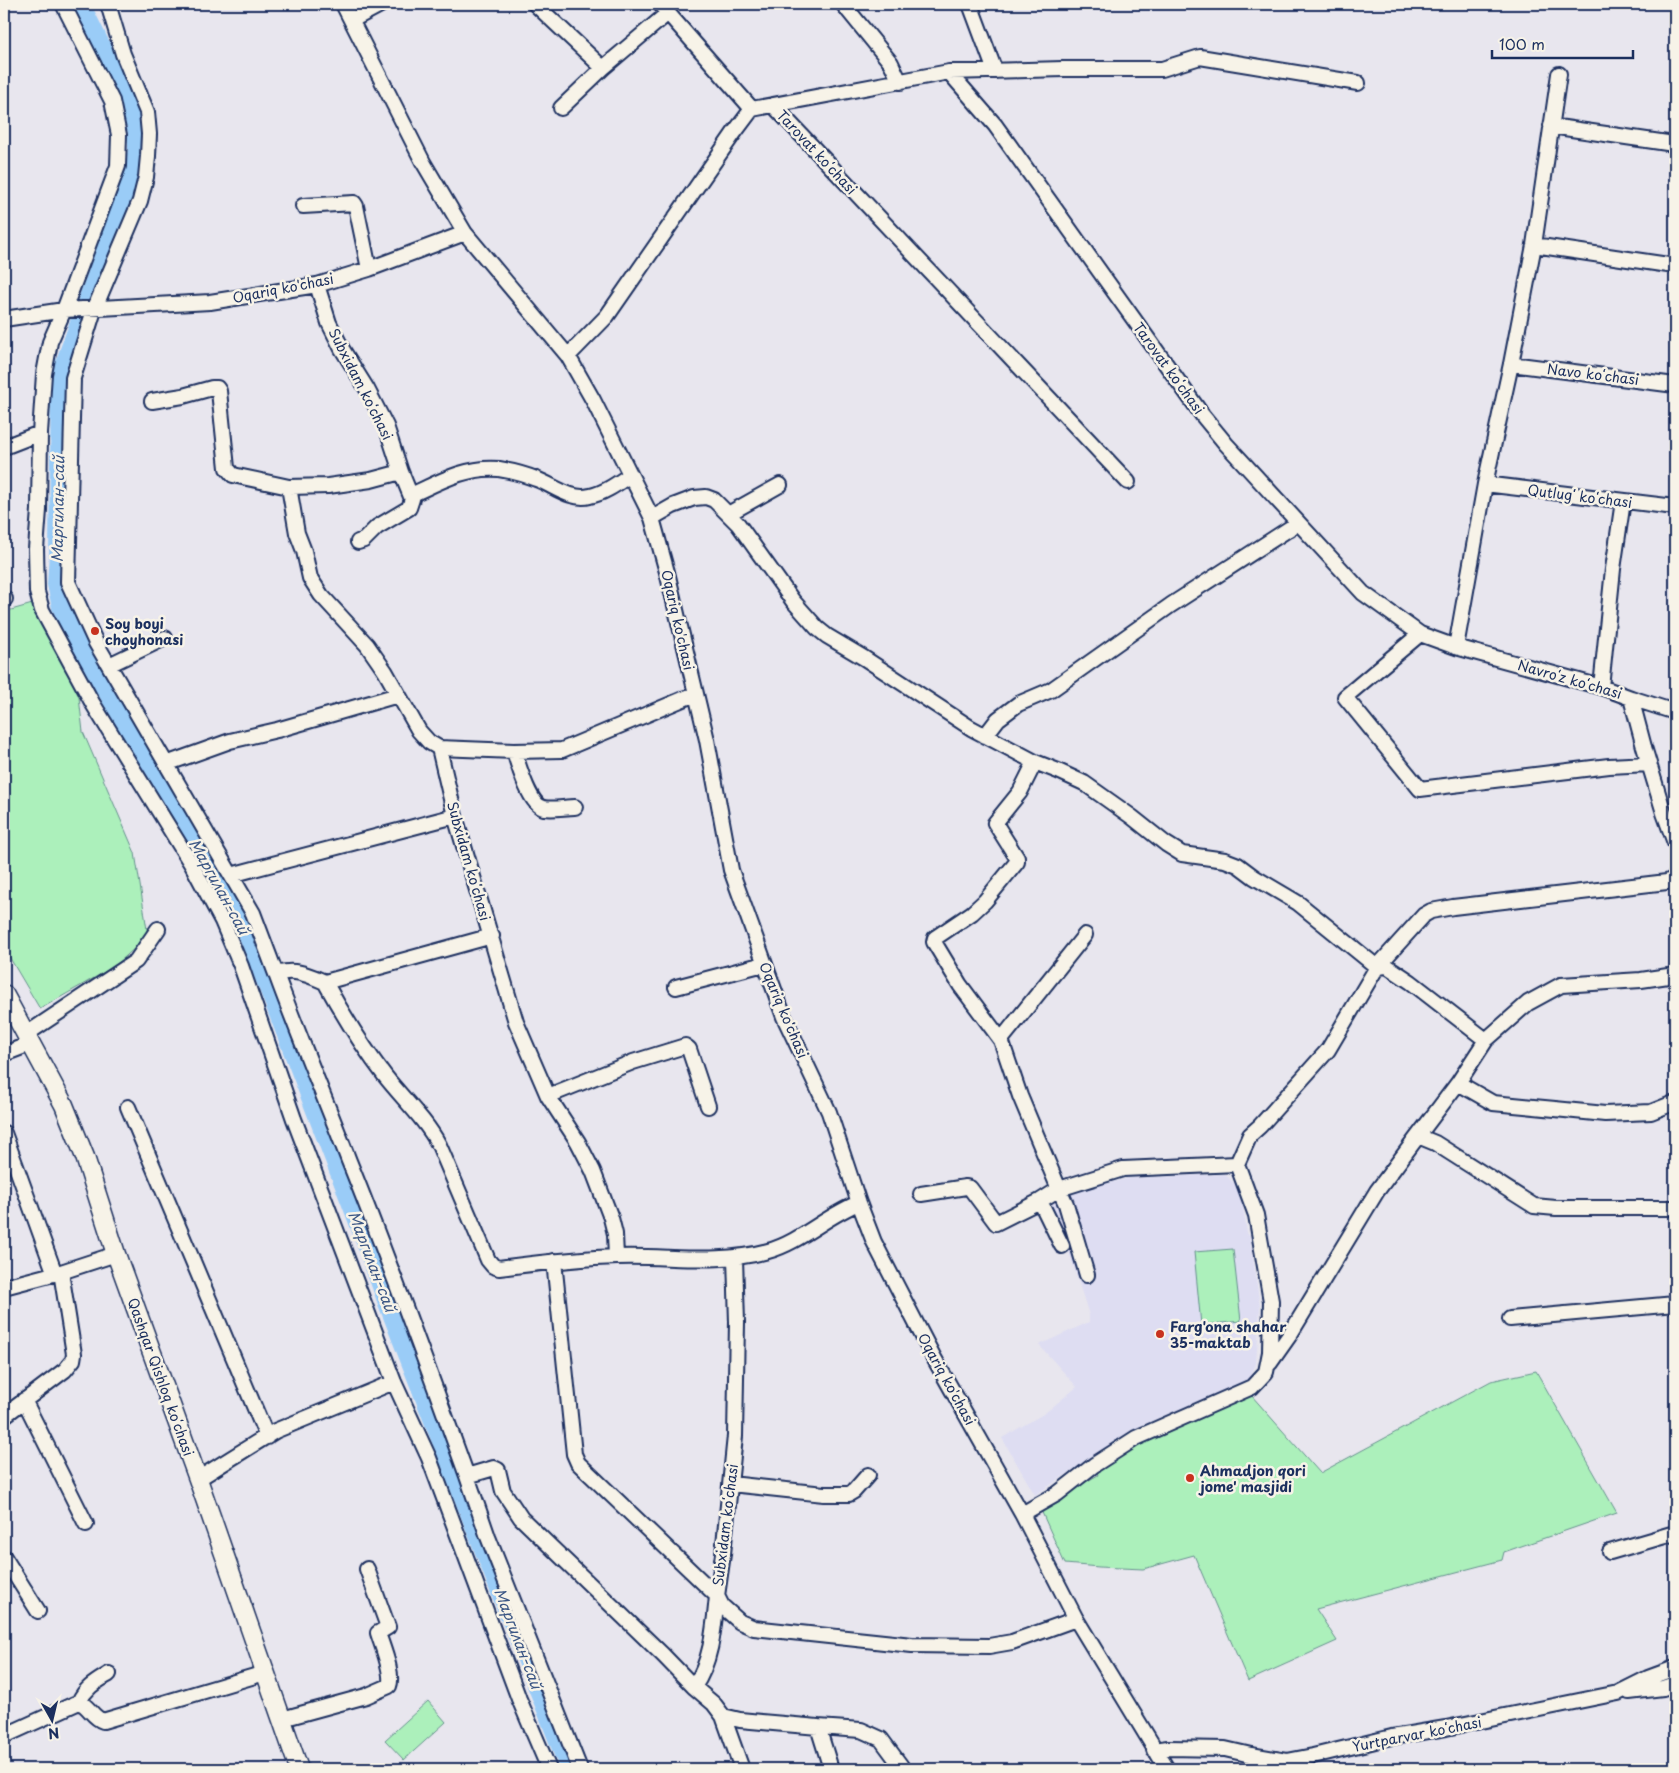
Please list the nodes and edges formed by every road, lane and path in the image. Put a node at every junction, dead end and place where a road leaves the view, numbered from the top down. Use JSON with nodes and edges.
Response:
{"nodes":[{"id":1,"x":63,"y":4,"type":"edge"},
{"id":2,"x":108,"y":4,"type":"edge"},
{"id":3,"x":343,"y":4,"type":"edge"},
{"id":4,"x":382,"y":4,"type":"edge"},
{"id":5,"x":535,"y":4,"type":"edge"},
{"id":6,"x":843,"y":4,"type":"edge"},
{"id":7,"x":970,"y":4,"type":"edge"},
{"id":8,"x":664,"y":8,"type":"edge"},
{"id":9,"x":352,"y":20,"type":"junction"},
{"id":10,"x":603,"y":68,"type":"junction"},
{"id":11,"x":995,"y":71,"type":"junction"},
{"id":12,"x":949,"y":72,"type":"junction"},
{"id":13,"x":1558,"y":74,"type":"dead end"},
{"id":14,"x":900,"y":82,"type":"junction"},
{"id":15,"x":1358,"y":83,"type":"dead end"},
{"id":16,"x":773,"y":105,"type":"junction"},
{"id":17,"x":561,"y":108,"type":"dead end"},
{"id":18,"x":752,"y":110,"type":"junction"},
{"id":19,"x":1551,"y":126,"type":"junction"},
{"id":20,"x":1674,"y":144,"type":"dead end"},
{"id":21,"x":303,"y":206,"type":"dead end"},
{"id":22,"x":465,"y":233,"type":"junction"},
{"id":23,"x":1534,"y":244,"type":"junction"},
{"id":24,"x":1675,"y":266,"type":"edge"},
{"id":25,"x":368,"y":269,"type":"junction"},
{"id":26,"x":318,"y":285,"type":"junction"},
{"id":27,"x":64,"y":310,"type":"junction"},
{"id":28,"x":94,"y":310,"type":"junction"},
{"id":29,"x":4,"y":319,"type":"edge"},
{"id":30,"x":568,"y":356,"type":"junction"},
{"id":31,"x":1511,"y":364,"type":"junction"},
{"id":32,"x":1675,"y":384,"type":"edge"},
{"id":33,"x":152,"y":401,"type":"dead end"},
{"id":34,"x":40,"y":433,"type":"junction"},
{"id":35,"x":4,"y":447,"type":"edge"},
{"id":36,"x":401,"y":472,"type":"junction"},
{"id":37,"x":630,"y":475,"type":"junction"},
{"id":38,"x":1128,"y":482,"type":"dead end"},
{"id":39,"x":1485,"y":484,"type":"junction"},
{"id":40,"x":780,"y":485,"type":"dead end"},
{"id":41,"x":289,"y":487,"type":"junction"},
{"id":42,"x":411,"y":495,"type":"junction"},
{"id":43,"x":1623,"y":501,"type":"junction"},
{"id":44,"x":1675,"y":507,"type":"edge"},
{"id":45,"x":728,"y":514,"type":"junction"},
{"id":46,"x":652,"y":518,"type":"junction"},
{"id":47,"x":1298,"y":523,"type":"junction"},
{"id":48,"x":358,"y":542,"type":"dead end"},
{"id":49,"x":1420,"y":634,"type":"junction"},
{"id":50,"x":165,"y":638,"type":"dead end"},
{"id":51,"x":1456,"y":647,"type":"junction"},
{"id":52,"x":109,"y":665,"type":"junction"},
{"id":53,"x":1601,"y":688,"type":"junction"},
{"id":54,"x":695,"y":694,"type":"junction"},
{"id":55,"x":398,"y":695,"type":"junction"},
{"id":56,"x":1632,"y":698,"type":"junction"},
{"id":57,"x":1675,"y":712,"type":"edge"},
{"id":58,"x":985,"y":736,"type":"junction"},
{"id":59,"x":439,"y":748,"type":"junction"},
{"id":60,"x":514,"y":751,"type":"junction"},
{"id":61,"x":1035,"y":762,"type":"junction"},
{"id":62,"x":166,"y":764,"type":"junction"},
{"id":63,"x":1649,"y":764,"type":"junction"},
{"id":64,"x":575,"y":807,"type":"dead end"},
{"id":65,"x":455,"y":816,"type":"junction"},
{"id":66,"x":1675,"y":843,"type":"edge"},
{"id":67,"x":231,"y":875,"type":"junction"},
{"id":68,"x":1675,"y":878,"type":"edge"},
{"id":69,"x":158,"y":929,"type":"dead end"},
{"id":70,"x":1085,"y":935,"type":"dead end"},
{"id":71,"x":492,"y":936,"type":"junction"},
{"id":72,"x":764,"y":964,"type":"junction"},
{"id":73,"x":1377,"y":967,"type":"junction"},
{"id":74,"x":276,"y":974,"type":"junction"},
{"id":75,"x":1675,"y":975,"type":"edge"},
{"id":76,"x":325,"y":982,"type":"junction"},
{"id":77,"x":676,"y":987,"type":"dead end"},
{"id":78,"x":4,"y":994,"type":"edge"},
{"id":79,"x":28,"y":1039,"type":"junction"},
{"id":80,"x":1001,"y":1040,"type":"junction"},
{"id":81,"x":1486,"y":1040,"type":"junction"},
{"id":82,"x":4,"y":1054,"type":"edge"},
{"id":83,"x":1458,"y":1082,"type":"junction"},
{"id":84,"x":548,"y":1096,"type":"junction"},
{"id":85,"x":1674,"y":1102,"type":"edge"},
{"id":86,"x":708,"y":1106,"type":"dead end"},
{"id":87,"x":128,"y":1107,"type":"dead end"},
{"id":88,"x":4,"y":1133,"type":"edge"},
{"id":89,"x":1418,"y":1136,"type":"junction"},
{"id":90,"x":1237,"y":1164,"type":"junction"},
{"id":91,"x":1059,"y":1189,"type":"junction"},
{"id":92,"x":921,"y":1194,"type":"dead end"},
{"id":93,"x":1040,"y":1201,"type":"junction"},
{"id":94,"x":858,"y":1203,"type":"junction"},
{"id":95,"x":1675,"y":1208,"type":"edge"},
{"id":96,"x":1062,"y":1246,"type":"dead end"},
{"id":97,"x":116,"y":1254,"type":"junction"},
{"id":98,"x":616,"y":1257,"type":"junction"},
{"id":99,"x":735,"y":1258,"type":"junction"},
{"id":100,"x":554,"y":1262,"type":"junction"},
{"id":101,"x":58,"y":1273,"type":"junction"},
{"id":102,"x":1087,"y":1275,"type":"dead end"},
{"id":103,"x":4,"y":1287,"type":"edge"},
{"id":104,"x":1675,"y":1304,"type":"edge"},
{"id":105,"x":1510,"y":1319,"type":"dead end"},
{"id":106,"x":1267,"y":1366,"type":"junction"},
{"id":107,"x":394,"y":1382,"type":"junction"},
{"id":108,"x":24,"y":1400,"type":"junction"},
{"id":109,"x":4,"y":1416,"type":"edge"},
{"id":110,"x":267,"y":1437,"type":"junction"},
{"id":111,"x":868,"y":1475,"type":"dead end"},
{"id":112,"x":467,"y":1476,"type":"junction"},
{"id":113,"x":198,"y":1479,"type":"junction"},
{"id":114,"x":731,"y":1484,"type":"junction"},
{"id":115,"x":1022,"y":1514,"type":"junction"},
{"id":116,"x":86,"y":1524,"type":"dead end"},
{"id":117,"x":1675,"y":1533,"type":"edge"},
{"id":118,"x":1610,"y":1552,"type":"dead end"},
{"id":119,"x":4,"y":1556,"type":"edge"},
{"id":120,"x":368,"y":1569,"type":"dead end"},
{"id":121,"x":717,"y":1596,"type":"junction"},
{"id":122,"x":38,"y":1612,"type":"dead end"},
{"id":123,"x":1076,"y":1619,"type":"junction"},
{"id":124,"x":1675,"y":1668,"type":"edge"},
{"id":125,"x":265,"y":1673,"type":"junction"},
{"id":126,"x":109,"y":1674,"type":"dead end"},
{"id":127,"x":1675,"y":1684,"type":"edge"},
{"id":128,"x":694,"y":1687,"type":"junction"},
{"id":129,"x":1618,"y":1693,"type":"junction"},
{"id":130,"x":79,"y":1702,"type":"junction"},
{"id":131,"x":723,"y":1716,"type":"junction"},
{"id":132,"x":282,"y":1720,"type":"junction"},
{"id":133,"x":818,"y":1727,"type":"junction"},
{"id":134,"x":4,"y":1736,"type":"edge"},
{"id":135,"x":1154,"y":1750,"type":"junction"},
{"id":136,"x":901,"y":1766,"type":"dead end"},
{"id":137,"x":299,"y":1769,"type":"edge"},
{"id":138,"x":549,"y":1769,"type":"edge"},
{"id":139,"x":580,"y":1769,"type":"edge"},
{"id":140,"x":742,"y":1769,"type":"edge"},
{"id":141,"x":830,"y":1769,"type":"edge"},
{"id":142,"x":1167,"y":1769,"type":"edge"}],
"edges":[{"from":1,"to":27,"type":"street"},
{"from":2,"to":28,"type":"street"},
{"from":3,"to":9,"type":"street","name":"Oqariq ko'chasi"},
{"from":4,"to":9,"type":"street"},
{"from":5,"to":10,"type":"street"},
{"from":6,"to":14,"type":"street"},
{"from":7,"to":11,"type":"street"},
{"from":8,"to":10,"type":"street"},
{"from":8,"to":18,"type":"street"},
{"from":9,"to":22,"type":"street","name":"Oqariq ko'chasi"},
{"from":10,"to":17,"type":"street"},
{"from":11,"to":12,"type":"street"},
{"from":11,"to":15,"type":"street"},
{"from":12,"to":14,"type":"street"},
{"from":12,"to":47,"type":"street","name":"Tarovat koʻchasi"},
{"from":13,"to":19,"type":"street"},
{"from":14,"to":16,"type":"street"},
{"from":16,"to":18,"type":"street"},
{"from":16,"to":38,"type":"street","name":"Tarovat koʻchasi"},
{"from":18,"to":30,"type":"street"},
{"from":19,"to":20,"type":"street"},
{"from":19,"to":23,"type":"street"},
{"from":21,"to":25,"type":"street"},
{"from":22,"to":25,"type":"street","name":"Oqariq ko'chasi"},
{"from":22,"to":30,"type":"street","name":"Oqariq ko'chasi"},
{"from":23,"to":24,"type":"street"},
{"from":23,"to":31,"type":"street"},
{"from":25,"to":26,"type":"street","name":"Oqariq ko'chasi"},
{"from":26,"to":28,"type":"street","name":"Oqariq ko'chasi"},
{"from":26,"to":36,"type":"street","name":"Subxidam koʻchasi"},
{"from":27,"to":28,"type":"street","name":"Oqariq ko'chasi"},
{"from":27,"to":29,"type":"street","name":"Oqariq ko'chasi"},
{"from":27,"to":34,"type":"street"},
{"from":28,"to":52,"type":"street"},
{"from":30,"to":37,"type":"street","name":"Oqariq ko'chasi"},
{"from":31,"to":32,"type":"street","name":"Navo koʻchasi"},
{"from":31,"to":39,"type":"street"},
{"from":33,"to":41,"type":"street"},
{"from":34,"to":35,"type":"street"},
{"from":34,"to":107,"type":"street"},
{"from":36,"to":41,"type":"street"},
{"from":36,"to":42,"type":"street","name":"Subxidam koʻchasi"},
{"from":37,"to":42,"type":"street"},
{"from":37,"to":46,"type":"street","name":"Oqariq ko'chasi"},
{"from":39,"to":43,"type":"street","name":"Qutlugʻ koʻchasi"},
{"from":39,"to":51,"type":"street"},
{"from":40,"to":45,"type":"street"},
{"from":41,"to":55,"type":"street"},
{"from":42,"to":48,"type":"street"},
{"from":43,"to":44,"type":"street","name":"Qutlugʻ koʻchasi"},
{"from":43,"to":53,"type":"street"},
{"from":45,"to":46,"type":"street"},
{"from":45,"to":58,"type":"street"},
{"from":46,"to":54,"type":"street","name":"Oqariq ko'chasi"},
{"from":47,"to":49,"type":"street","name":"Tarovat koʻchasi"},
{"from":47,"to":58,"type":"street"},
{"from":49,"to":51,"type":"street","name":"Navroʻz koʻchasi"},
{"from":49,"to":63,"type":"street"},
{"from":50,"to":52,"type":"street"},
{"from":51,"to":53,"type":"street","name":"Navroʻz koʻchasi"},
{"from":52,"to":62,"type":"street"},
{"from":53,"to":56,"type":"street","name":"Navroʻz koʻchasi"},
{"from":54,"to":60,"type":"street"},
{"from":54,"to":72,"type":"street","name":"Oqariq ko'chasi"},
{"from":55,"to":59,"type":"street"},
{"from":55,"to":62,"type":"street"},
{"from":56,"to":57,"type":"street"},
{"from":56,"to":63,"type":"street","name":"Navroʻz koʻchasi"},
{"from":58,"to":61,"type":"street"},
{"from":59,"to":60,"type":"street"},
{"from":59,"to":65,"type":"street","name":"Subxidam koʻchasi"},
{"from":60,"to":64,"type":"street"},
{"from":61,"to":73,"type":"street"},
{"from":61,"to":80,"type":"street"},
{"from":62,"to":67,"type":"street"},
{"from":63,"to":66,"type":"street","name":"Navroʻz koʻchasi"},
{"from":65,"to":67,"type":"street"},
{"from":65,"to":71,"type":"street","name":"Subxidam koʻchasi"},
{"from":67,"to":74,"type":"street"},
{"from":68,"to":73,"type":"street"},
{"from":69,"to":79,"type":"street"},
{"from":70,"to":80,"type":"street"},
{"from":71,"to":76,"type":"street"},
{"from":71,"to":84,"type":"street","name":"Subxidam koʻchasi"},
{"from":72,"to":77,"type":"street"},
{"from":72,"to":94,"type":"street","name":"Oqariq ko'chasi"},
{"from":73,"to":81,"type":"street"},
{"from":73,"to":90,"type":"street"},
{"from":74,"to":76,"type":"street"},
{"from":74,"to":112,"type":"street"},
{"from":75,"to":81,"type":"street"},
{"from":76,"to":100,"type":"street"},
{"from":78,"to":79,"type":"main road","name":"Qashqar Qishloq koʻchasi"},
{"from":79,"to":82,"type":"street"},
{"from":79,"to":97,"type":"main road","name":"Qashqar Qishloq koʻchasi"},
{"from":80,"to":91,"type":"street"},
{"from":81,"to":83,"type":"street"},
{"from":83,"to":85,"type":"street"},
{"from":83,"to":89,"type":"street"},
{"from":84,"to":86,"type":"street"},
{"from":84,"to":98,"type":"street","name":"Subxidam koʻchasi"},
{"from":87,"to":110,"type":"street"},
{"from":88,"to":101,"type":"street"},
{"from":89,"to":95,"type":"street"},
{"from":89,"to":106,"type":"street"},
{"from":90,"to":91,"type":"street"},
{"from":90,"to":106,"type":"street"},
{"from":91,"to":93,"type":"street"},
{"from":91,"to":102,"type":"street"},
{"from":92,"to":93,"type":"street"},
{"from":93,"to":96,"type":"street"},
{"from":94,"to":99,"type":"street"},
{"from":94,"to":115,"type":"street","name":"Oqariq ko'chasi"},
{"from":97,"to":101,"type":"street"},
{"from":97,"to":113,"type":"main road","name":"Qashqar Qishloq koʻchasi"},
{"from":98,"to":99,"type":"street"},
{"from":98,"to":100,"type":"street"},
{"from":99,"to":114,"type":"street","name":"Subxidam koʻchasi"},
{"from":100,"to":121,"type":"street"},
{"from":101,"to":103,"type":"street"},
{"from":101,"to":108,"type":"street"},
{"from":104,"to":105,"type":"street"},
{"from":106,"to":115,"type":"street"},
{"from":107,"to":110,"type":"street"},
{"from":107,"to":138,"type":"street"},
{"from":108,"to":109,"type":"street"},
{"from":108,"to":116,"type":"street"},
{"from":110,"to":113,"type":"street"},
{"from":111,"to":114,"type":"street"},
{"from":112,"to":128,"type":"street"},
{"from":112,"to":139,"type":"street"},
{"from":113,"to":125,"type":"main road","name":"Qashqar Qishloq koʻchasi"},
{"from":114,"to":121,"type":"street","name":"Subxidam koʻchasi"},
{"from":115,"to":123,"type":"street","name":"Oqariq ko'chasi"},
{"from":117,"to":118,"type":"street"},
{"from":119,"to":122,"type":"street"},
{"from":120,"to":132,"type":"street"},
{"from":121,"to":123,"type":"street","name":"Subxidam koʻchasi"},
{"from":121,"to":128,"type":"street"},
{"from":123,"to":135,"type":"street","name":"Oqariq ko'chasi"},
{"from":124,"to":129,"type":"street","name":"Yurtparvar koʻchasi"},
{"from":125,"to":130,"type":"street"},
{"from":125,"to":132,"type":"main road","name":"Qashqar Qishloq koʻchasi"},
{"from":126,"to":130,"type":"street"},
{"from":127,"to":129,"type":"street"},
{"from":128,"to":131,"type":"street"},
{"from":129,"to":135,"type":"street","name":"Yurtparvar koʻchasi"},
{"from":130,"to":134,"type":"street"},
{"from":131,"to":133,"type":"street"},
{"from":131,"to":140,"type":"street"},
{"from":132,"to":137,"type":"main road","name":"Qashqar Qishloq koʻchasi"},
{"from":133,"to":136,"type":"street"},
{"from":133,"to":141,"type":"street"},
{"from":135,"to":142,"type":"street","name":"Oqariq ko'chasi"}]}
